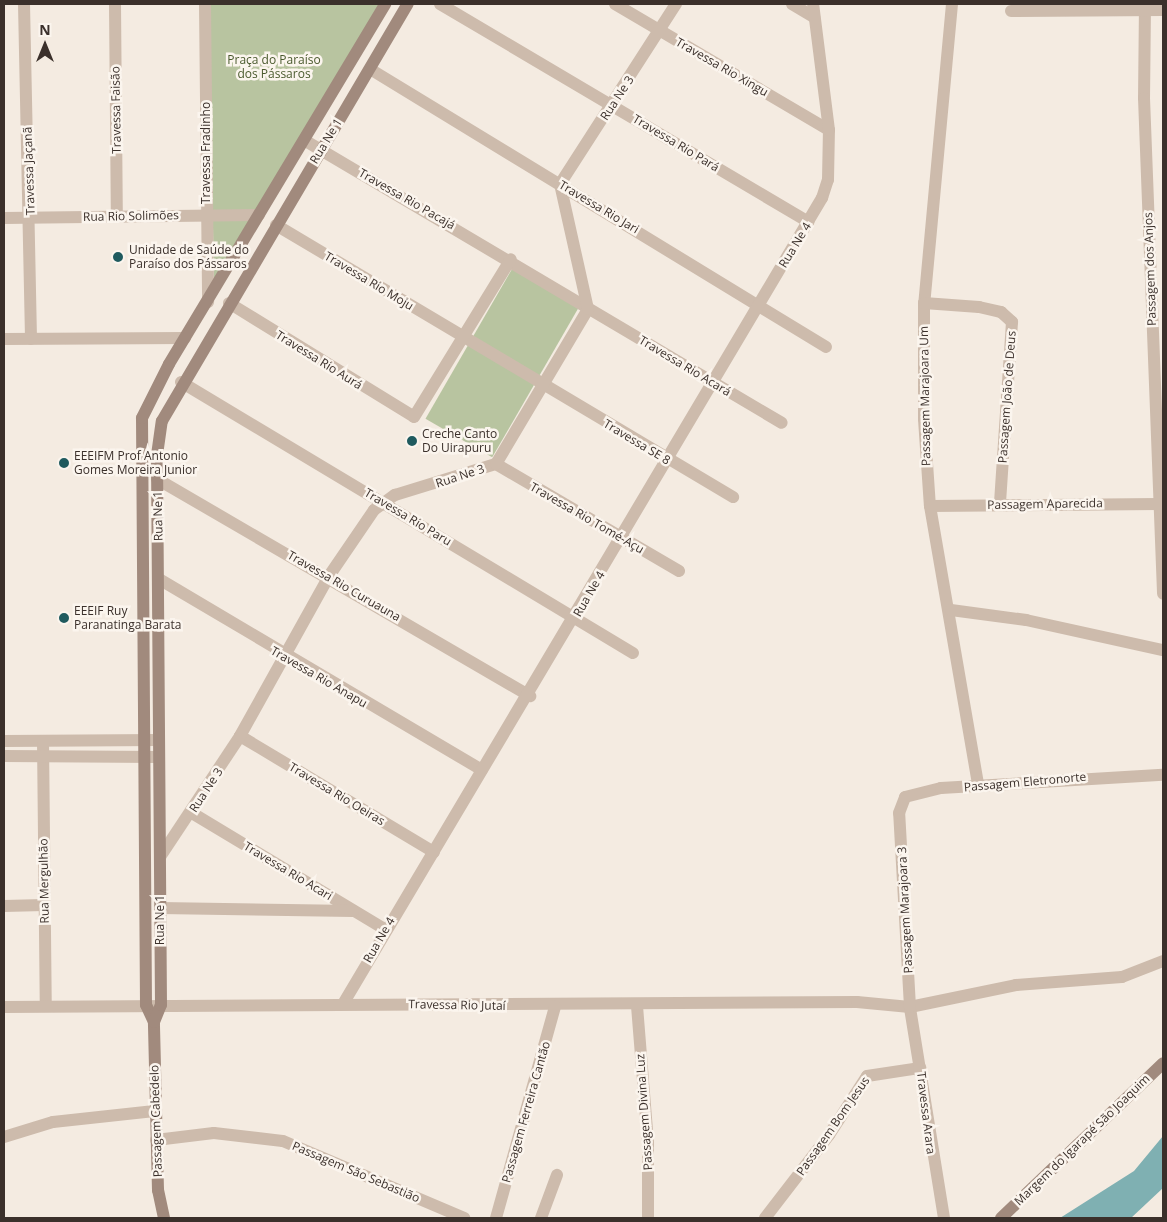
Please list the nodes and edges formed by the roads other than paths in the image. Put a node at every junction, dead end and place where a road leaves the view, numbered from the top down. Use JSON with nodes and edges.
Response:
{"nodes":[{"id":1,"x":24,"y":4,"type":"edge"},
{"id":2,"x":115,"y":4,"type":"edge"},
{"id":3,"x":205,"y":4,"type":"edge"},
{"id":4,"x":385,"y":4,"type":"edge"},
{"id":5,"x":408,"y":4,"type":"edge"},
{"id":6,"x":440,"y":4,"type":"edge"},
{"id":7,"x":615,"y":4,"type":"edge"},
{"id":8,"x":676,"y":4,"type":"edge"},
{"id":9,"x":792,"y":4,"type":"edge"},
{"id":10,"x":813,"y":4,"type":"edge"},
{"id":11,"x":952,"y":4,"type":"edge"},
{"id":12,"x":1145,"y":6,"type":"edge"},
{"id":13,"x":1163,"y":10,"type":"edge"},
{"id":14,"x":1011,"y":11,"type":"dead end"},
{"id":15,"x":814,"y":17,"type":"junction"},
{"id":16,"x":660,"y":30,"type":"junction"},
{"id":17,"x":370,"y":69,"type":"junction"},
{"id":18,"x":614,"y":105,"type":"junction"},
{"id":19,"x":829,"y":130,"type":"junction"},
{"id":20,"x":304,"y":140,"type":"junction"},
{"id":21,"x":320,"y":149,"type":"junction"},
{"id":22,"x":560,"y":184,"type":"junction"},
{"id":23,"x":206,"y":215,"type":"junction"},
{"id":24,"x":259,"y":215,"type":"junction"},
{"id":25,"x":117,"y":216,"type":"junction"},
{"id":26,"x":31,"y":217,"type":"junction"},
{"id":27,"x":4,"y":218,"type":"edge"},
{"id":28,"x":808,"y":222,"type":"junction"},
{"id":29,"x":276,"y":225,"type":"junction"},
{"id":30,"x":511,"y":259,"type":"junction"},
{"id":31,"x":208,"y":302,"type":"junction"},
{"id":32,"x":229,"y":303,"type":"junction"},
{"id":33,"x":924,"y":303,"type":"junction"},
{"id":34,"x":760,"y":305,"type":"junction"},
{"id":35,"x":588,"y":309,"type":"junction"},
{"id":36,"x":463,"y":336,"type":"junction"},
{"id":37,"x":185,"y":338,"type":"junction"},
{"id":38,"x":4,"y":339,"type":"edge"},
{"id":39,"x":31,"y":339,"type":"junction"},
{"id":40,"x":826,"y":347,"type":"dead end"},
{"id":41,"x":171,"y":360,"type":"junction"},
{"id":42,"x":188,"y":370,"type":"junction"},
{"id":43,"x":181,"y":382,"type":"junction"},
{"id":44,"x":714,"y":383,"type":"junction"},
{"id":45,"x":542,"y":385,"type":"junction"},
{"id":46,"x":782,"y":423,"type":"dead end"},
{"id":47,"x":667,"y":461,"type":"junction"},
{"id":48,"x":496,"y":464,"type":"junction"},
{"id":49,"x":157,"y":479,"type":"junction"},
{"id":50,"x":733,"y":497,"type":"dead end"},
{"id":51,"x":383,"y":502,"type":"junction"},
{"id":52,"x":1000,"y":504,"type":"junction"},
{"id":53,"x":930,"y":506,"type":"junction"},
{"id":54,"x":1160,"y":509,"type":"edge"},
{"id":55,"x":621,"y":538,"type":"junction"},
{"id":56,"x":679,"y":571,"type":"dead end"},
{"id":57,"x":329,"y":576,"type":"junction"},
{"id":58,"x":159,"y":579,"type":"junction"},
{"id":59,"x":1163,"y":594,"type":"edge"},
{"id":60,"x":950,"y":610,"type":"junction"},
{"id":61,"x":575,"y":618,"type":"junction"},
{"id":62,"x":1163,"y":650,"type":"edge"},
{"id":63,"x":633,"y":653,"type":"dead end"},
{"id":64,"x":285,"y":657,"type":"junction"},
{"id":65,"x":530,"y":696,"type":"junction"},
{"id":66,"x":240,"y":736,"type":"junction"},
{"id":67,"x":143,"y":740,"type":"junction"},
{"id":68,"x":159,"y":740,"type":"junction"},
{"id":69,"x":4,"y":741,"type":"edge"},
{"id":70,"x":44,"y":741,"type":"junction"},
{"id":71,"x":4,"y":756,"type":"edge"},
{"id":72,"x":43,"y":756,"type":"junction"},
{"id":73,"x":142,"y":757,"type":"junction"},
{"id":74,"x":158,"y":757,"type":"junction"},
{"id":75,"x":482,"y":770,"type":"junction"},
{"id":76,"x":1163,"y":775,"type":"edge"},
{"id":77,"x":978,"y":786,"type":"junction"},
{"id":78,"x":192,"y":813,"type":"junction"},
{"id":79,"x":899,"y":813,"type":"joint"},
{"id":80,"x":434,"y":852,"type":"junction"},
{"id":81,"x":160,"y":857,"type":"junction"},
{"id":82,"x":44,"y":905,"type":"junction"},
{"id":83,"x":4,"y":906,"type":"edge"},
{"id":84,"x":160,"y":908,"type":"junction"},
{"id":85,"x":353,"y":910,"type":"junction"},
{"id":86,"x":384,"y":929,"type":"junction"},
{"id":87,"x":1163,"y":961,"type":"edge"},
{"id":88,"x":146,"y":1004,"type":"junction"},
{"id":89,"x":343,"y":1004,"type":"junction"},
{"id":90,"x":161,"y":1005,"type":"junction"},
{"id":91,"x":4,"y":1006,"type":"edge"},
{"id":92,"x":46,"y":1006,"type":"junction"},
{"id":93,"x":555,"y":1006,"type":"junction"},
{"id":94,"x":637,"y":1006,"type":"junction"},
{"id":95,"x":910,"y":1007,"type":"junction"},
{"id":96,"x":154,"y":1022,"type":"junction"},
{"id":97,"x":1163,"y":1063,"type":"edge"},
{"id":98,"x":920,"y":1068,"type":"junction"},
{"id":99,"x":154,"y":1111,"type":"junction"},
{"id":100,"x":4,"y":1137,"type":"edge"},
{"id":101,"x":156,"y":1140,"type":"junction"},
{"id":102,"x":557,"y":1175,"type":"dead end"},
{"id":103,"x":164,"y":1218,"type":"edge"},
{"id":104,"x":464,"y":1218,"type":"edge"},
{"id":105,"x":496,"y":1218,"type":"edge"},
{"id":106,"x":541,"y":1218,"type":"edge"},
{"id":107,"x":648,"y":1218,"type":"edge"},
{"id":108,"x":765,"y":1218,"type":"edge"},
{"id":109,"x":944,"y":1218,"type":"edge"},
{"id":110,"x":1001,"y":1218,"type":"edge"}],
"edges":[{"from":1,"to":26,"type":"street","name":"Travessa Jaçanã"},
{"from":2,"to":25,"type":"street","name":"Travessa Faisão"},
{"from":3,"to":23,"type":"street","name":"Travessa Fradinho"},
{"from":4,"to":20,"type":"street","name":"Rua Ne 1"},
{"from":5,"to":17,"type":"street","name":"Rua Ne 1"},
{"from":6,"to":18,"type":"street","name":"Travessa Rio Pará"},
{"from":7,"to":16,"type":"street","name":"Travessa Rio Xingu"},
{"from":8,"to":16,"type":"street","name":"Rua Ne 3"},
{"from":9,"to":15,"type":"street"},
{"from":10,"to":15,"type":"street"},
{"from":11,"to":33,"type":"street","name":"Passagem Marajoara Um"},
{"from":12,"to":13,"type":"street"},
{"from":12,"to":14,"type":"street"},
{"from":12,"to":54,"type":"street","name":"Passagem dos Anjos"},
{"from":15,"to":19,"type":"street"},
{"from":16,"to":18,"type":"street","name":"Rua Ne 3"},
{"from":16,"to":19,"type":"street","name":"Travessa Rio Xingu"},
{"from":17,"to":21,"type":"street","name":"Rua Ne 1"},
{"from":17,"to":22,"type":"street","name":"Travessa Rio Jari"},
{"from":18,"to":22,"type":"street","name":"Rua Ne 3"},
{"from":18,"to":28,"type":"street","name":"Travessa Rio Pará"},
{"from":19,"to":28,"type":"street","name":"Rua Ne 4"},
{"from":20,"to":21,"type":"street","name":"Travessa Rio Pacajá"},
{"from":20,"to":24,"type":"street","name":"Rua Ne 1"},
{"from":21,"to":29,"type":"street","name":"Rua Ne 1"},
{"from":21,"to":30,"type":"street","name":"Travessa Rio Pacajá"},
{"from":22,"to":34,"type":"street","name":"Travessa Rio Jari"},
{"from":22,"to":35,"type":"street"},
{"from":23,"to":24,"type":"street","name":"Rua Rio Solimões"},
{"from":23,"to":25,"type":"street","name":"Rua Rio Solimões"},
{"from":23,"to":31,"type":"street","name":"Travessa Fradinho"},
{"from":24,"to":31,"type":"street","name":"Rua Ne 1"},
{"from":25,"to":26,"type":"street","name":"Rua Rio Solimões"},
{"from":26,"to":27,"type":"street","name":"Rua Rio Solimões"},
{"from":26,"to":39,"type":"street","name":"Travessa Jaçanã"},
{"from":28,"to":34,"type":"street","name":"Rua Ne 4"},
{"from":29,"to":32,"type":"street","name":"Rua Ne 1"},
{"from":29,"to":36,"type":"street","name":"Travessa Rio Moju"},
{"from":30,"to":35,"type":"street","name":"Travessa Rio Pacajá"},
{"from":30,"to":36,"type":"street"},
{"from":31,"to":37,"type":"street","name":"Rua Ne 1"},
{"from":32,"to":36,"type":"street","name":"Travessa Rio Aurá"},
{"from":32,"to":42,"type":"street","name":"Rua Ne 1"},
{"from":33,"to":52,"type":"street","name":"Passagem João de Deus"},
{"from":33,"to":53,"type":"street","name":"Passagem Marajoara Um"},
{"from":34,"to":40,"type":"street","name":"Travessa Rio Jari"},
{"from":34,"to":44,"type":"street","name":"Rua Ne 4"},
{"from":35,"to":44,"type":"street","name":"Travessa Rio Acará"},
{"from":35,"to":45,"type":"street","name":"Rua Ne 3"},
{"from":36,"to":45,"type":"street","name":"Travessa Rio Moju"},
{"from":37,"to":39,"type":"street"},
{"from":37,"to":41,"type":"street","name":"Rua Ne 1"},
{"from":38,"to":39,"type":"street"},
{"from":41,"to":42,"type":"street"},
{"from":41,"to":67,"type":"street","name":"Rua Ne 1"},
{"from":42,"to":43,"type":"street","name":"Rua Ne 1"},
{"from":43,"to":49,"type":"street","name":"Rua Ne 1"},
{"from":43,"to":51,"type":"street","name":"Travessa Rio Paru"},
{"from":44,"to":46,"type":"street","name":"Travessa Rio Acará"},
{"from":44,"to":47,"type":"street","name":"Rua Ne 4"},
{"from":45,"to":47,"type":"street","name":"Travessa SE 8"},
{"from":45,"to":48,"type":"street","name":"Rua Ne 3"},
{"from":47,"to":50,"type":"street","name":"Travessa SE 8"},
{"from":47,"to":55,"type":"street","name":"Rua Ne 4"},
{"from":48,"to":51,"type":"street","name":"Rua Ne 3"},
{"from":48,"to":55,"type":"street","name":"Travessa Rio Tomé-Açu"},
{"from":49,"to":57,"type":"street","name":"Travessa Rio Curuauna"},
{"from":49,"to":58,"type":"street","name":"Rua Ne 1"},
{"from":51,"to":57,"type":"street","name":"Rua Ne 3"},
{"from":51,"to":61,"type":"street","name":"Travessa Rio Paru"},
{"from":52,"to":53,"type":"street","name":"Passagem Aparecida"},
{"from":52,"to":54,"type":"street","name":"Passagem Aparecida"},
{"from":53,"to":60,"type":"street","name":"Passagem Marajoara Um"},
{"from":54,"to":59,"type":"street","name":"Passagem dos Anjos"},
{"from":55,"to":56,"type":"street","name":"Travessa Rio Tomé-Açu"},
{"from":55,"to":61,"type":"street","name":"Rua Ne 4"},
{"from":57,"to":64,"type":"street","name":"Rua Ne 3"},
{"from":57,"to":65,"type":"street","name":"Travessa Rio Curuauna"},
{"from":58,"to":64,"type":"street","name":"Travessa Rio Anapu"},
{"from":58,"to":68,"type":"street","name":"Rua Ne 1"},
{"from":60,"to":62,"type":"street"},
{"from":60,"to":77,"type":"street","name":"Passagem Marajoara Um"},
{"from":61,"to":63,"type":"street","name":"Travessa Rio Paru"},
{"from":61,"to":65,"type":"street","name":"Rua Ne 4"},
{"from":64,"to":66,"type":"street","name":"Rua Ne 3"},
{"from":64,"to":75,"type":"street","name":"Travessa Rio Anapu"},
{"from":65,"to":75,"type":"street","name":"Rua Ne 4"},
{"from":66,"to":78,"type":"street","name":"Rua Ne 3"},
{"from":66,"to":80,"type":"street","name":"Travessa Rio Oeiras"},
{"from":67,"to":68,"type":"street"},
{"from":67,"to":70,"type":"street"},
{"from":67,"to":73,"type":"street","name":"Rua Ne 1"},
{"from":68,"to":74,"type":"street","name":"Rua Ne 1"},
{"from":69,"to":70,"type":"street"},
{"from":70,"to":72,"type":"street","name":"Rua Mergulhão"},
{"from":71,"to":72,"type":"street"},
{"from":72,"to":73,"type":"street"},
{"from":72,"to":82,"type":"street","name":"Rua Mergulhão"},
{"from":73,"to":74,"type":"street"},
{"from":73,"to":88,"type":"street","name":"Rua Ne 1"},
{"from":74,"to":81,"type":"street","name":"Rua Ne 1"},
{"from":75,"to":80,"type":"street","name":"Rua Ne 4"},
{"from":76,"to":77,"type":"street","name":"Passagem Eletronorte"},
{"from":77,"to":79,"type":"street","name":"Passagem Eletronorte"},
{"from":78,"to":81,"type":"street","name":"Rua Ne 3"},
{"from":78,"to":85,"type":"street","name":"Travessa Rio Acari"},
{"from":79,"to":95,"type":"street","name":"Passagem Marajoara 3"},
{"from":80,"to":86,"type":"street","name":"Rua Ne 4"},
{"from":81,"to":84,"type":"street","name":"Rua Ne 1"},
{"from":82,"to":83,"type":"street"},
{"from":82,"to":92,"type":"street","name":"Rua Mergulhão"},
{"from":84,"to":85,"type":"street"},
{"from":84,"to":90,"type":"street","name":"Rua Ne 1"},
{"from":85,"to":86,"type":"street","name":"Travessa Rio Acari"},
{"from":86,"to":89,"type":"street","name":"Rua Ne 4"},
{"from":87,"to":95,"type":"street","name":"Travessa Rio Jutaí"},
{"from":88,"to":90,"type":"street","name":"Travessa Rio Jutaí"},
{"from":88,"to":92,"type":"street","name":"Travessa Rio Jutaí"},
{"from":88,"to":96,"type":"street","name":"Passagem Cabedelo"},
{"from":89,"to":90,"type":"street","name":"Travessa Rio Jutaí"},
{"from":89,"to":93,"type":"street","name":"Travessa Rio Jutaí"},
{"from":90,"to":96,"type":"street","name":"Passagem Cabedelo"},
{"from":91,"to":92,"type":"street","name":"Travessa Rio Jutaí"},
{"from":93,"to":94,"type":"street","name":"Travessa Rio Jutaí"},
{"from":93,"to":105,"type":"street","name":"Passagem Ferreira Cantão"},
{"from":94,"to":95,"type":"street","name":"Travessa Rio Jutaí"},
{"from":94,"to":107,"type":"street","name":"Passagem Divina Luz"},
{"from":95,"to":98,"type":"street","name":"Travessa Arara"},
{"from":96,"to":99,"type":"street","name":"Passagem Cabedelo"},
{"from":97,"to":110,"type":"street","name":"Margem do Igarapé São Joaquim"},
{"from":98,"to":108,"type":"street","name":"Passagem Bom Jesus"},
{"from":98,"to":109,"type":"street","name":"Travessa Arara"},
{"from":99,"to":100,"type":"street"},
{"from":99,"to":101,"type":"street","name":"Passagem Cabedelo"},
{"from":101,"to":103,"type":"street","name":"Passagem Cabedelo"},
{"from":101,"to":104,"type":"street","name":"Passagem São Sebastião"},
{"from":102,"to":106,"type":"street"}]}
